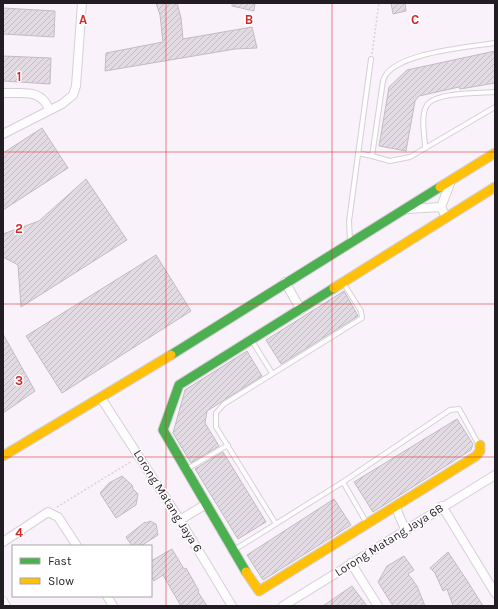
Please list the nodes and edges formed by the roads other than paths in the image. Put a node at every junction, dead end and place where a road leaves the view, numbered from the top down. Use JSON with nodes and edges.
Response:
{"nodes":[{"id":1,"x":82,"y":3,"type":"edge"},
{"id":2,"x":495,"y":43,"type":"edge"},
{"id":3,"x":371,"y":59,"type":"road end"},
{"id":4,"x":495,"y":92,"type":"edge"},
{"id":5,"x":3,"y":93,"type":"edge"},
{"id":6,"x":495,"y":107,"type":"edge"},
{"id":7,"x":49,"y":109,"type":"junction"},
{"id":8,"x":3,"y":134,"type":"edge"},
{"id":9,"x":425,"y":148,"type":"junction"},
{"id":10,"x":358,"y":153,"type":"junction"},
{"id":11,"x":495,"y":153,"type":"edge"},
{"id":12,"x":372,"y":156,"type":"junction"},
{"id":13,"x":451,"y":180,"type":"junction"},
{"id":14,"x":495,"y":187,"type":"edge"},
{"id":15,"x":441,"y":207,"type":"junction"},
{"id":16,"x":404,"y":209,"type":"junction"},
{"id":17,"x":446,"y":217,"type":"junction"},
{"id":18,"x":350,"y":243,"type":"junction"},
{"id":19,"x":285,"y":282,"type":"junction"},
{"id":20,"x":342,"y":282,"type":"junction"},
{"id":21,"x":301,"y":310,"type":"junction"},
{"id":22,"x":252,"y":340,"type":"junction"},
{"id":23,"x":272,"y":373,"type":"junction"},
{"id":24,"x":101,"y":398,"type":"junction"},
{"id":25,"x":228,"y":445,"type":"junction"},
{"id":26,"x":480,"y":445,"type":"joint"},
{"id":27,"x":3,"y":456,"type":"edge"},
{"id":28,"x":186,"y":469,"type":"junction"},
{"id":29,"x":495,"y":475,"type":"edge"},
{"id":30,"x":343,"y":482,"type":"junction"},
{"id":31,"x":206,"y":504,"type":"junction"},
{"id":32,"x":395,"y":506,"type":"junction"},
{"id":33,"x":442,"y":506,"type":"junction"},
{"id":34,"x":180,"y":520,"type":"junction"},
{"id":35,"x":367,"y":522,"type":"junction"},
{"id":36,"x":276,"y":524,"type":"junction"},
{"id":37,"x":405,"y":529,"type":"junction"},
{"id":38,"x":3,"y":542,"type":"edge"},
{"id":39,"x":76,"y":545,"type":"edge"},
{"id":40,"x":234,"y":550,"type":"junction"},
{"id":41,"x":351,"y":563,"type":"junction"},
{"id":42,"x":495,"y":593,"type":"edge"},
{"id":43,"x":108,"y":597,"type":"edge"},
{"id":44,"x":3,"y":601,"type":"edge"},
{"id":45,"x":6,"y":606,"type":"edge"},
{"id":46,"x":113,"y":606,"type":"edge"},
{"id":47,"x":232,"y":606,"type":"edge"},
{"id":48,"x":283,"y":606,"type":"edge"},
{"id":49,"x":378,"y":606,"type":"edge"}],
"edges":[{"from":1,"to":7,"type":"street"},
{"from":2,"to":12,"type":"lane"},
{"from":3,"to":10,"type":"lane"},
{"from":4,"to":9,"type":"lane"},
{"from":5,"to":7,"type":"street"},
{"from":6,"to":9,"type":"lane"},
{"from":7,"to":8,"type":"street"},
{"from":9,"to":12,"type":"lane"},
{"from":10,"to":12,"type":"lane"},
{"from":10,"to":18,"type":"lane"},
{"from":11,"to":13,"type":"street"},
{"from":13,"to":15,"type":"street"},
{"from":13,"to":16,"type":"street"},
{"from":14,"to":17,"type":"street"},
{"from":15,"to":16,"type":"street"},
{"from":15,"to":17,"type":"street"},
{"from":16,"to":18,"type":"street"},
{"from":17,"to":20,"type":"street"},
{"from":18,"to":19,"type":"street"},
{"from":19,"to":21,"type":"street"},
{"from":19,"to":24,"type":"street"},
{"from":20,"to":21,"type":"street"},
{"from":20,"to":23,"type":"lane"},
{"from":21,"to":22,"type":"street"},
{"from":22,"to":23,"type":"lane"},
{"from":22,"to":28,"type":"street"},
{"from":23,"to":25,"type":"lane"},
{"from":24,"to":27,"type":"street"},
{"from":24,"to":34,"type":"street","name":"Lorong Matang Jaya 6"},
{"from":25,"to":28,"type":"lane"},
{"from":25,"to":36,"type":"lane"},
{"from":26,"to":30,"type":"lane"},
{"from":26,"to":32,"type":"street"},
{"from":28,"to":31,"type":"street"},
{"from":29,"to":33,"type":"street","name":"Lorong Matang Jaya 6B"},
{"from":30,"to":35,"type":"lane"},
{"from":30,"to":36,"type":"lane"},
{"from":31,"to":34,"type":"street"},
{"from":31,"to":40,"type":"street"},
{"from":32,"to":35,"type":"street"},
{"from":32,"to":37,"type":"street"},
{"from":33,"to":37,"type":"street","name":"Lorong Matang Jaya 6B"},
{"from":33,"to":42,"type":"street"},
{"from":34,"to":47,"type":"street","name":"Lorong Matang Jaya 6"},
{"from":35,"to":40,"type":"street"},
{"from":36,"to":40,"type":"lane"},
{"from":37,"to":41,"type":"street","name":"Lorong Matang Jaya 6B"},
{"from":38,"to":39,"type":"street"},
{"from":41,"to":48,"type":"street","name":"Lorong Matang Jaya 6B"},
{"from":41,"to":49,"type":"street"},
{"from":43,"to":46,"type":"street"},
{"from":44,"to":45,"type":"street"}]}
